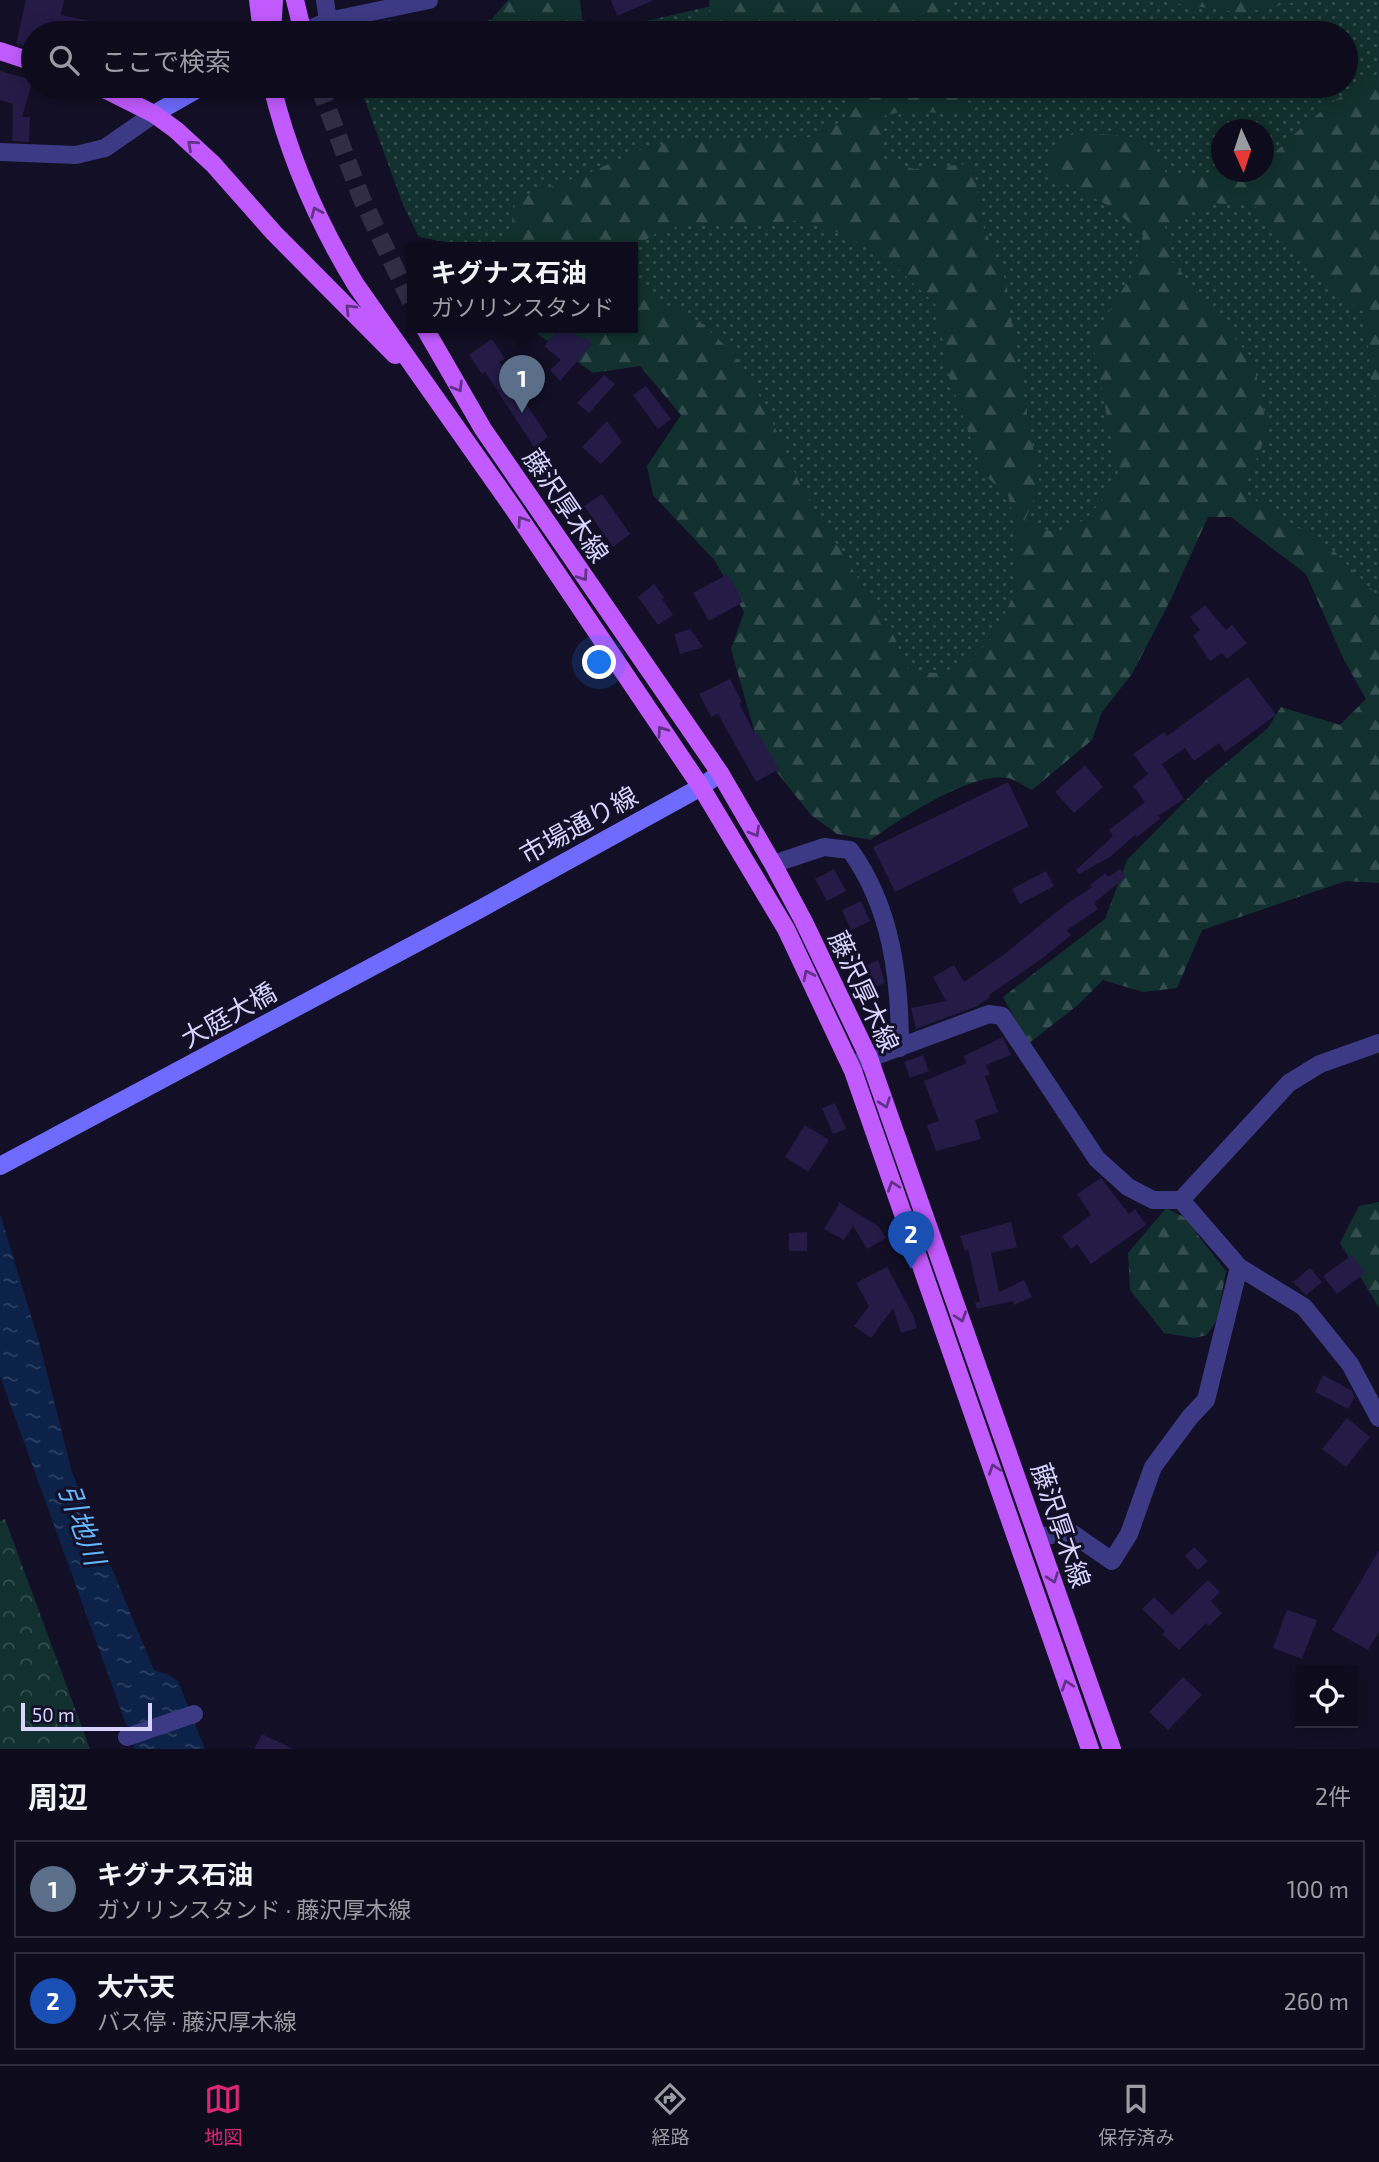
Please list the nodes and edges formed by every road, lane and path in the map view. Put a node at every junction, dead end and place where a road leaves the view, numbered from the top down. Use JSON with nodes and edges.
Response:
{"nodes":[{"id":1,"x":258,"y":0,"type":"edge"},
{"id":2,"x":274,"y":0,"type":"edge"},
{"id":3,"x":295,"y":0,"type":"edge"},
{"id":4,"x":324,"y":0,"type":"edge"},
{"id":5,"x":429,"y":0,"type":"edge"},
{"id":6,"x":261,"y":21,"type":"edge"},
{"id":7,"x":273,"y":21,"type":"edge"},
{"id":8,"x":299,"y":21,"type":"edge"},
{"id":9,"x":328,"y":21,"type":"joint"},
{"id":10,"x":0,"y":51,"type":"edge"},
{"id":11,"x":21,"y":58,"type":"edge"},
{"id":12,"x":122,"y":98,"type":"edge"},
{"id":13,"x":183,"y":98,"type":"edge"},
{"id":14,"x":276,"y":98,"type":"edge"},
{"id":15,"x":154,"y":114,"type":"junction"},
{"id":16,"x":0,"y":152,"type":"edge"},
{"id":17,"x":427,"y":333,"type":"edge"},
{"id":18,"x":432,"y":393,"type":"junction"},
{"id":19,"x":720,"y":773,"type":"junction"},
{"id":20,"x":701,"y":787,"type":"junction"},
{"id":21,"x":774,"y":864,"type":"junction"},
{"id":22,"x":482,"y":908,"type":"joint"},
{"id":23,"x":1379,"y":1043,"type":"edge"},
{"id":24,"x":900,"y":1048,"type":"junction"},
{"id":25,"x":869,"y":1058,"type":"junction"},
{"id":26,"x":850,"y":1065,"type":"junction"},
{"id":27,"x":0,"y":1166,"type":"edge"},
{"id":28,"x":1181,"y":1200,"type":"junction"},
{"id":29,"x":1239,"y":1267,"type":"junction"},
{"id":30,"x":1379,"y":1418,"type":"edge"},
{"id":31,"x":1038,"y":1537,"type":"junction"},
{"id":32,"x":194,"y":1714,"type":"dead end"},
{"id":33,"x":127,"y":1737,"type":"dead end"},
{"id":34,"x":1090,"y":1749,"type":"edge"},
{"id":35,"x":1112,"y":1749,"type":"edge"}],
"edges":[{"from":1,"to":6,"type":"main road"},
{"from":2,"to":7,"type":"main road"},
{"from":3,"to":8,"type":"main road"},
{"from":4,"to":9,"type":"street"},
{"from":5,"to":9,"type":"street"},
{"from":10,"to":11,"type":"main road"},
{"from":12,"to":15,"type":"main road","name":"藤沢厚木線"},
{"from":13,"to":15,"type":"street"},
{"from":18,"to":14,"type":"main road","name":"藤沢厚木線","one_way":true},
{"from":15,"to":16,"type":"street"},
{"from":18,"to":15,"type":"main road","name":"藤沢厚木線","one_way":true},
{"from":17,"to":19,"type":"main road","name":"藤沢厚木線","one_way":true},
{"from":20,"to":18,"type":"main road","name":"藤沢厚木線","one_way":true},
{"from":19,"to":20,"type":"street","name":"市場通り線"},
{"from":19,"to":21,"type":"main road","name":"藤沢厚木線","one_way":true},
{"from":20,"to":22,"type":"street","name":"市場通り線"},
{"from":26,"to":20,"type":"main road","name":"藤沢厚木線","one_way":true},
{"from":21,"to":24,"type":"street"},
{"from":21,"to":25,"type":"main road","name":"藤沢厚木線"},
{"from":22,"to":27,"type":"street","name":"大庭大橋"},
{"from":23,"to":28,"type":"street"},
{"from":24,"to":25,"type":"street"},
{"from":24,"to":28,"type":"street"},
{"from":25,"to":26,"type":"street"},
{"from":25,"to":31,"type":"main road","name":"藤沢厚木線","one_way":true},
{"from":34,"to":26,"type":"main road","name":"藤沢厚木線","one_way":true},
{"from":28,"to":29,"type":"street"},
{"from":29,"to":30,"type":"street"},
{"from":29,"to":31,"type":"street"},
{"from":31,"to":35,"type":"main road","name":"藤沢厚木線","one_way":true},
{"from":32,"to":33,"type":"street"}]}
